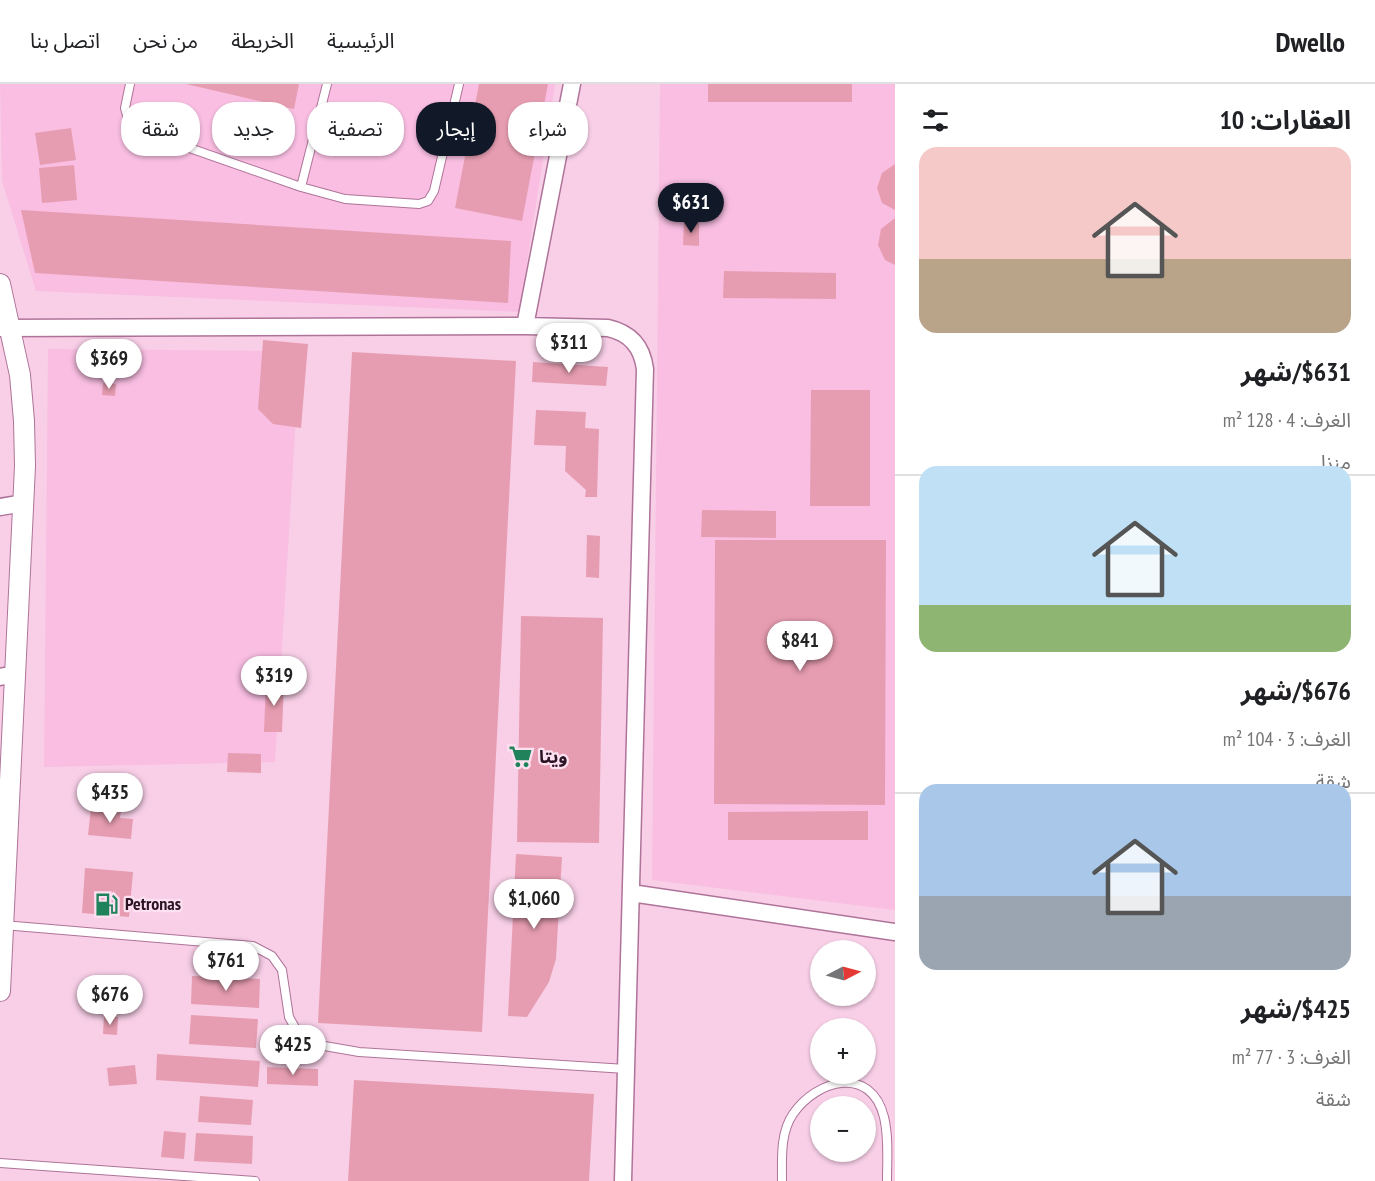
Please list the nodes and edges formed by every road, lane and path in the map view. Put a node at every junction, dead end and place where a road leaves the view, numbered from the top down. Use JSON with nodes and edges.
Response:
{"nodes":[{"id":1,"x":130,"y":84,"type":"edge"},
{"id":2,"x":327,"y":84,"type":"edge"},
{"id":3,"x":459,"y":84,"type":"edge"},
{"id":4,"x":572,"y":84,"type":"edge"},
{"id":5,"x":301,"y":187,"type":"junction"},
{"id":6,"x":0,"y":284,"type":"edge"},
{"id":7,"x":525,"y":326,"type":"junction"},
{"id":8,"x":4,"y":327,"type":"edge"},
{"id":9,"x":24,"y":504,"type":"junction"},
{"id":10,"x":0,"y":507,"type":"edge"},
{"id":11,"x":8,"y":676,"type":"edge"},
{"id":12,"x":631,"y":894,"type":"junction"},
{"id":13,"x":3,"y":925,"type":"junction"},
{"id":14,"x":895,"y":932,"type":"edge"},
{"id":15,"x":0,"y":991,"type":"edge"},
{"id":16,"x":626,"y":1070,"type":"junction"},
{"id":17,"x":0,"y":1162,"type":"edge"},
{"id":18,"x":255,"y":1181,"type":"edge"},
{"id":19,"x":623,"y":1181,"type":"edge"},
{"id":20,"x":782,"y":1181,"type":"edge"},
{"id":21,"x":887,"y":1181,"type":"edge"}],
"edges":[{"from":1,"to":5,"type":"lane"},
{"from":2,"to":5,"type":"lane"},
{"from":3,"to":5,"type":"lane"},
{"from":4,"to":7,"type":"street"},
{"from":6,"to":8,"type":"street"},
{"from":7,"to":8,"type":"street"},
{"from":7,"to":12,"type":"street"},
{"from":8,"to":9,"type":"street"},
{"from":9,"to":10,"type":"street"},
{"from":9,"to":11,"type":"street"},
{"from":11,"to":13,"type":"street"},
{"from":12,"to":14,"type":"street"},
{"from":12,"to":16,"type":"street"},
{"from":13,"to":15,"type":"street"},
{"from":13,"to":16,"type":"lane"},
{"from":16,"to":19,"type":"street"},
{"from":17,"to":18,"type":"lane"},
{"from":20,"to":21,"type":"lane"}]}
